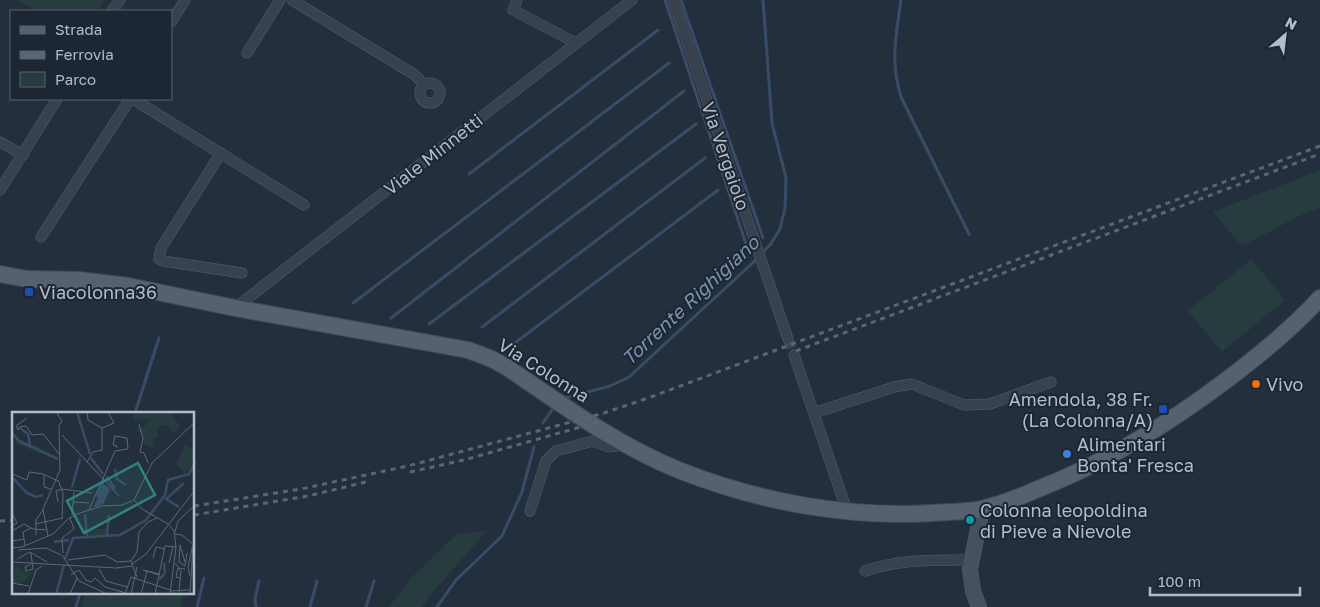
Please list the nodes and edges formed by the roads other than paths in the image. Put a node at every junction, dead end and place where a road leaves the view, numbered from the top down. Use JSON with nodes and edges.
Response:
{"nodes":[{"id":1,"x":185,"y":0,"type":"edge"},
{"id":2,"x":280,"y":0,"type":"edge"},
{"id":3,"x":292,"y":0,"type":"edge"},
{"id":4,"x":517,"y":0,"type":"edge"},
{"id":5,"x":632,"y":0,"type":"edge"},
{"id":6,"x":673,"y":0,"type":"edge"},
{"id":7,"x":172,"y":20,"type":"edge"},
{"id":8,"x":576,"y":43,"type":"junction"},
{"id":9,"x":247,"y":53,"type":"dead end"},
{"id":10,"x":424,"y":85,"type":"dead end"},
{"id":11,"x":56,"y":100,"type":"edge"},
{"id":12,"x":130,"y":100,"type":"edge"},
{"id":13,"x":133,"y":100,"type":"edge"},
{"id":14,"x":0,"y":142,"type":"edge"},
{"id":15,"x":221,"y":153,"type":"junction"},
{"id":16,"x":23,"y":155,"type":"junction"},
{"id":17,"x":0,"y":190,"type":"edge"},
{"id":18,"x":304,"y":205,"type":"dead end"},
{"id":19,"x":41,"y":236,"type":"dead end"},
{"id":20,"x":0,"y":263,"type":"edge"},
{"id":21,"x":242,"y":273,"type":"dead end"},
{"id":22,"x":0,"y":274,"type":"edge"},
{"id":23,"x":43,"y":279,"type":"junction"},
{"id":24,"x":1320,"y":298,"type":"edge"},
{"id":25,"x":234,"y":308,"type":"junction"},
{"id":26,"x":788,"y":340,"type":"tunnel mouth"},
{"id":27,"x":794,"y":355,"type":"tunnel mouth"},
{"id":28,"x":1050,"y":382,"type":"dead end"},
{"id":29,"x":814,"y":413,"type":"junction"},
{"id":30,"x":597,"y":436,"type":"junction"},
{"id":31,"x":982,"y":509,"type":"junction"},
{"id":32,"x":530,"y":511,"type":"dead end"},
{"id":33,"x":847,"y":511,"type":"junction"},
{"id":34,"x":971,"y":560,"type":"junction"},
{"id":35,"x":866,"y":571,"type":"dead end"},
{"id":36,"x":979,"y":607,"type":"edge"}],
"edges":[{"from":1,"to":7,"type":"street"},
{"from":2,"to":9,"type":"street"},
{"from":3,"to":10,"type":"street"},
{"from":4,"to":8,"type":"street"},
{"from":5,"to":8,"type":"street","name":"Viale Minnetti"},
{"from":6,"to":26,"type":"street","name":"Via Vergaiolo"},
{"from":8,"to":25,"type":"street","name":"Viale Minnetti"},
{"from":11,"to":16,"type":"street"},
{"from":12,"to":19,"type":"street"},
{"from":13,"to":15,"type":"street"},
{"from":14,"to":16,"type":"street"},
{"from":15,"to":18,"type":"street"},
{"from":15,"to":21,"type":"street"},
{"from":16,"to":17,"type":"street"},
{"from":20,"to":23,"type":"main road"},
{"from":22,"to":23,"type":"main road"},
{"from":23,"to":25,"type":"main road","name":"Via Colonna"},
{"from":24,"to":31,"type":"main road","name":"Via Colonna"},
{"from":25,"to":30,"type":"main road","name":"Via Colonna"},
{"from":27,"to":29,"type":"street"},
{"from":28,"to":29,"type":"street"},
{"from":29,"to":33,"type":"street"},
{"from":30,"to":32,"type":"street"},
{"from":30,"to":33,"type":"main road","name":"Via Colonna"},
{"from":31,"to":33,"type":"main road","name":"Via Colonna"},
{"from":31,"to":34,"type":"main road"},
{"from":34,"to":35,"type":"street"},
{"from":34,"to":36,"type":"main road"}]}
